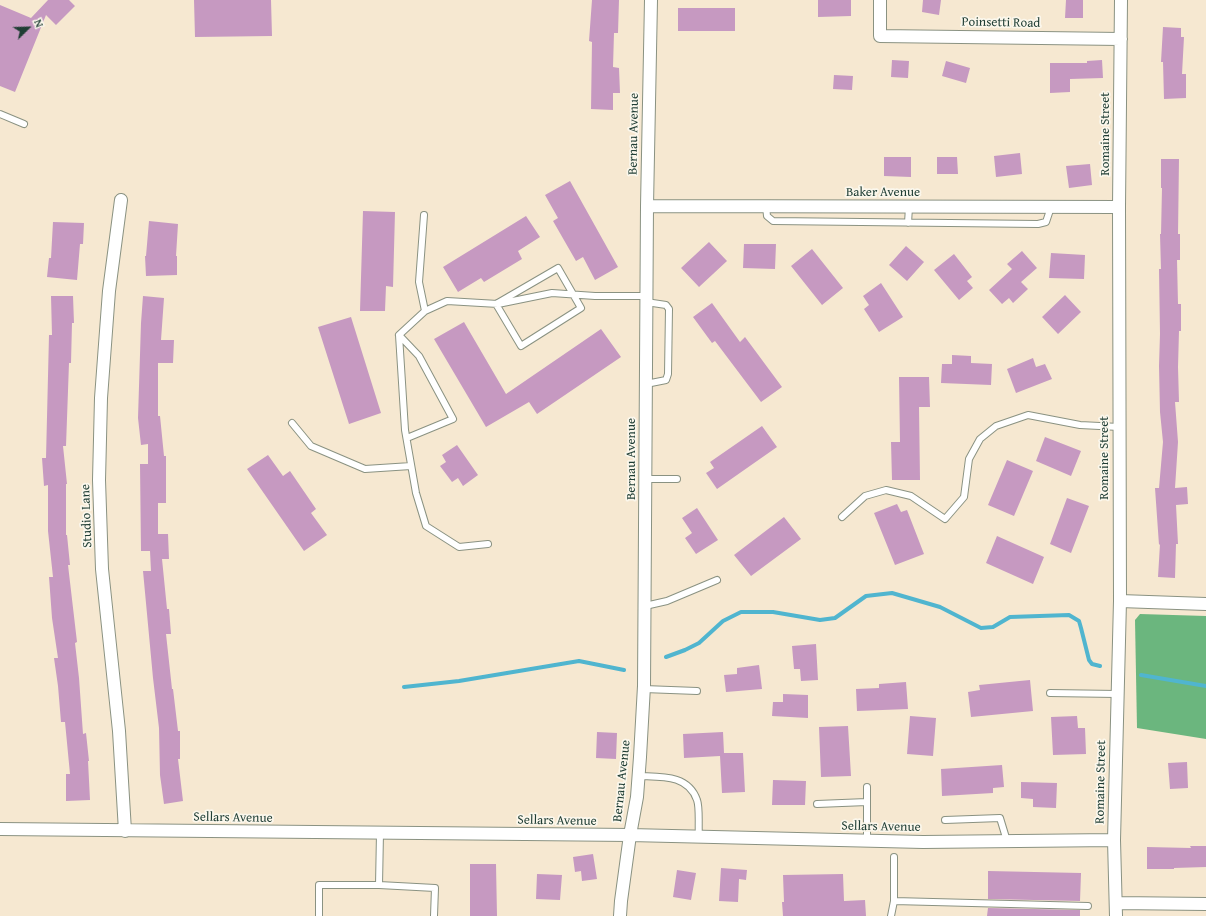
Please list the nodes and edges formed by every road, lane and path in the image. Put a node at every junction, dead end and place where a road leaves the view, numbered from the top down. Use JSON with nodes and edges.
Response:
{"nodes":[{"id":1,"x":651,"y":0,"type":"edge"},
{"id":2,"x":880,"y":0,"type":"edge"},
{"id":3,"x":1121,"y":0,"type":"edge"},
{"id":4,"x":1121,"y":39,"type":"junction"},
{"id":5,"x":0,"y":114,"type":"edge"},
{"id":6,"x":24,"y":124,"type":"dead end"},
{"id":7,"x":121,"y":200,"type":"dead end"},
{"id":8,"x":647,"y":206,"type":"junction"},
{"id":9,"x":766,"y":206,"type":"junction"},
{"id":10,"x":909,"y":207,"type":"junction"},
{"id":11,"x":1051,"y":207,"type":"junction"},
{"id":12,"x":1119,"y":207,"type":"junction"},
{"id":13,"x":424,"y":215,"type":"dead end"},
{"id":14,"x":908,"y":223,"type":"junction"},
{"id":15,"x":573,"y":294,"type":"junction"},
{"id":16,"x":646,"y":299,"type":"junction"},
{"id":17,"x":496,"y":304,"type":"junction"},
{"id":18,"x":425,"y":311,"type":"junction"},
{"id":19,"x":399,"y":335,"type":"junction"},
{"id":20,"x":646,"y":384,"type":"junction"},
{"id":21,"x":292,"y":423,"type":"dead end"},
{"id":22,"x":1119,"y":427,"type":"junction"},
{"id":23,"x":407,"y":438,"type":"junction"},
{"id":24,"x":411,"y":466,"type":"junction"},
{"id":25,"x":646,"y":479,"type":"junction"},
{"id":26,"x":677,"y":480,"type":"dead end"},
{"id":27,"x":842,"y":517,"type":"dead end"},
{"id":28,"x":488,"y":544,"type":"dead end"},
{"id":29,"x":717,"y":580,"type":"dead end"},
{"id":30,"x":1120,"y":601,"type":"junction"},
{"id":31,"x":1206,"y":604,"type":"edge"},
{"id":32,"x":645,"y":606,"type":"junction"},
{"id":33,"x":644,"y":688,"type":"junction"},
{"id":34,"x":697,"y":690,"type":"dead end"},
{"id":35,"x":1050,"y":693,"type":"dead end"},
{"id":36,"x":1117,"y":694,"type":"junction"},
{"id":37,"x":639,"y":776,"type":"junction"},
{"id":38,"x":867,"y":787,"type":"dead end"},
{"id":39,"x":867,"y":802,"type":"junction"},
{"id":40,"x":817,"y":804,"type":"dead end"},
{"id":41,"x":945,"y":820,"type":"dead end"},
{"id":42,"x":0,"y":829,"type":"edge"},
{"id":43,"x":125,"y":831,"type":"junction"},
{"id":44,"x":380,"y":833,"type":"junction"},
{"id":45,"x":630,"y":835,"type":"junction"},
{"id":46,"x":699,"y":837,"type":"junction"},
{"id":47,"x":1114,"y":840,"type":"junction"},
{"id":48,"x":867,"y":841,"type":"junction"},
{"id":49,"x":1007,"y":841,"type":"junction"},
{"id":50,"x":894,"y":857,"type":"dead end"},
{"id":51,"x":379,"y":886,"type":"junction"},
{"id":52,"x":894,"y":902,"type":"junction"},
{"id":53,"x":1116,"y":903,"type":"junction"},
{"id":54,"x":1206,"y":904,"type":"edge"},
{"id":55,"x":1088,"y":906,"type":"dead end"},
{"id":56,"x":319,"y":916,"type":"edge"},
{"id":57,"x":434,"y":916,"type":"edge"},
{"id":58,"x":620,"y":916,"type":"edge"},
{"id":59,"x":891,"y":916,"type":"edge"},
{"id":60,"x":1116,"y":916,"type":"edge"}],
"edges":[{"from":1,"to":8,"type":"street","name":"Bernau Avenue"},
{"from":2,"to":4,"type":"street","name":"Poinsetti Road"},
{"from":3,"to":4,"type":"street","name":"Romaine Street"},
{"from":4,"to":12,"type":"street","name":"Romaine Street"},
{"from":5,"to":6,"type":"lane"},
{"from":7,"to":43,"type":"street","name":"Studio Lane"},
{"from":8,"to":9,"type":"street","name":"Baker Avenue"},
{"from":8,"to":16,"type":"street","name":"Bernau Avenue"},
{"from":9,"to":10,"type":"street","name":"Baker Avenue"},
{"from":9,"to":14,"type":"lane"},
{"from":10,"to":11,"type":"street","name":"Baker Avenue"},
{"from":10,"to":14,"type":"lane"},
{"from":11,"to":12,"type":"street","name":"Baker Avenue"},
{"from":11,"to":14,"type":"lane"},
{"from":12,"to":22,"type":"street","name":"Romaine Street"},
{"from":13,"to":18,"type":"lane"},
{"from":15,"to":16,"type":"lane"},
{"from":15,"to":17,"type":"lane"},
{"from":15,"to":17,"type":"lane"},
{"from":15,"to":17,"type":"lane"},
{"from":16,"to":20,"type":"street","name":"Bernau Avenue"},
{"from":16,"to":20,"type":"lane"},
{"from":17,"to":18,"type":"lane"},
{"from":18,"to":19,"type":"lane"},
{"from":19,"to":23,"type":"lane"},
{"from":19,"to":23,"type":"lane"},
{"from":20,"to":25,"type":"street","name":"Bernau Avenue"},
{"from":21,"to":24,"type":"lane"},
{"from":22,"to":27,"type":"lane"},
{"from":22,"to":30,"type":"street","name":"Romaine Street"},
{"from":23,"to":24,"type":"lane"},
{"from":24,"to":28,"type":"lane"},
{"from":25,"to":26,"type":"lane"},
{"from":25,"to":32,"type":"street","name":"Bernau Avenue"},
{"from":29,"to":32,"type":"lane"},
{"from":30,"to":31,"type":"street"},
{"from":30,"to":36,"type":"street","name":"Romaine Street"},
{"from":32,"to":33,"type":"street","name":"Bernau Avenue"},
{"from":33,"to":34,"type":"lane"},
{"from":33,"to":37,"type":"street","name":"Bernau Avenue"},
{"from":35,"to":36,"type":"lane"},
{"from":36,"to":47,"type":"street","name":"Romaine Street"},
{"from":37,"to":45,"type":"street","name":"Bernau Avenue"},
{"from":37,"to":46,"type":"lane"},
{"from":38,"to":39,"type":"lane"},
{"from":39,"to":40,"type":"lane"},
{"from":39,"to":48,"type":"lane"},
{"from":41,"to":49,"type":"lane"},
{"from":42,"to":43,"type":"street","name":"Sellars Avenue"},
{"from":43,"to":44,"type":"street","name":"Sellars Avenue"},
{"from":44,"to":45,"type":"street","name":"Sellars Avenue"},
{"from":44,"to":51,"type":"lane"},
{"from":45,"to":46,"type":"street","name":"Sellars Avenue"},
{"from":45,"to":58,"type":"street","name":"Bernau Avenue"},
{"from":46,"to":48,"type":"street","name":"Sellars Avenue"},
{"from":47,"to":49,"type":"street","name":"Sellars Avenue"},
{"from":47,"to":53,"type":"street","name":"Romaine Street"},
{"from":48,"to":49,"type":"street","name":"Sellars Avenue"},
{"from":50,"to":52,"type":"lane"},
{"from":51,"to":56,"type":"lane"},
{"from":51,"to":57,"type":"lane"},
{"from":52,"to":55,"type":"lane"},
{"from":52,"to":59,"type":"lane"},
{"from":53,"to":54,"type":"street"},
{"from":53,"to":60,"type":"street","name":"Romaine Street"}]}
